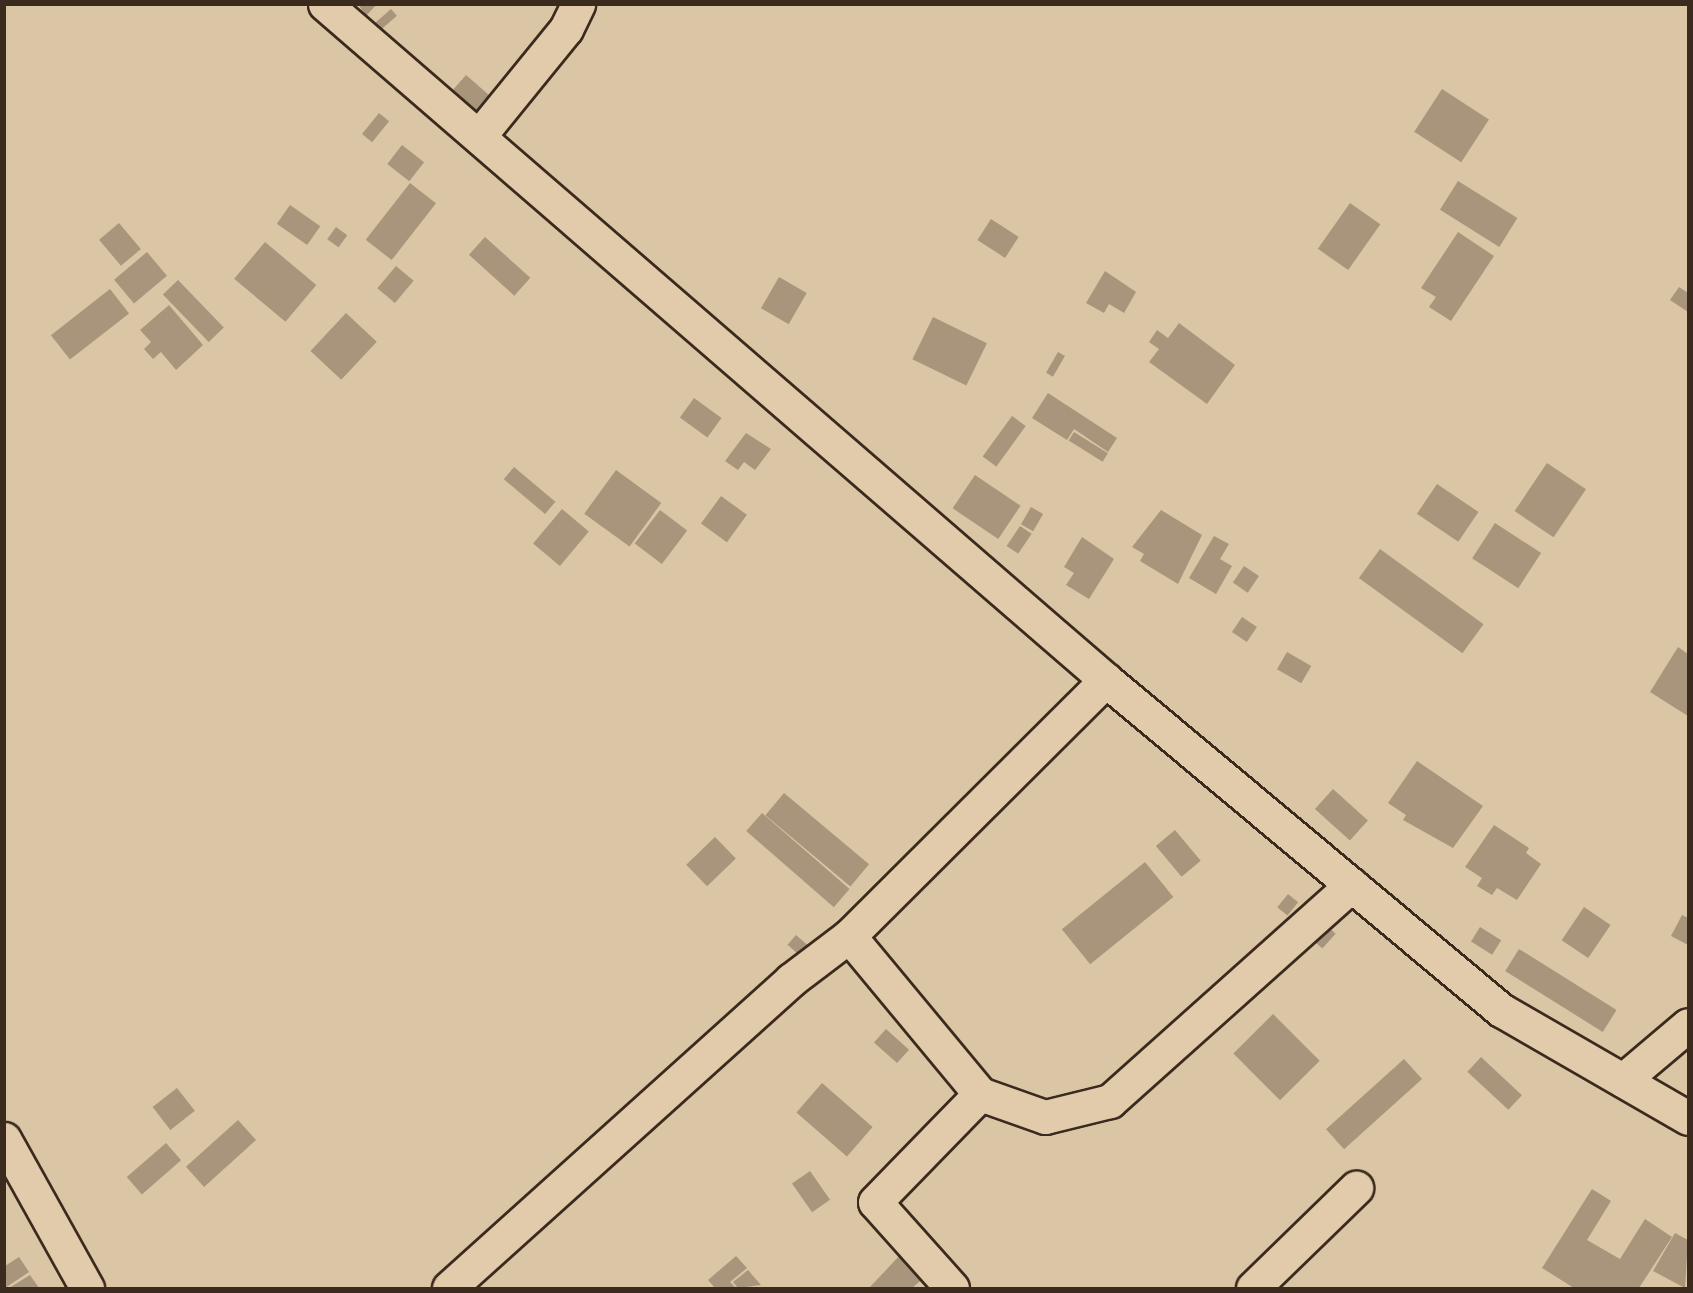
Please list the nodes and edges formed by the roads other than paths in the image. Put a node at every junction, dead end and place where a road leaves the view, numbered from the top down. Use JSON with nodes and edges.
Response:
{"nodes":[{"id":1,"x":326,"y":4,"type":"edge"},
{"id":2,"x":578,"y":4,"type":"edge"},
{"id":3,"x":479,"y":136,"type":"junction"},
{"id":4,"x":1107,"y":680,"type":"junction"},
{"id":5,"x":1352,"y":885,"type":"junction"},
{"id":6,"x":849,"y":936,"type":"junction"},
{"id":7,"x":1689,"y":1025,"type":"edge"},
{"id":8,"x":1623,"y":1080,"type":"junction"},
{"id":9,"x":980,"y":1094,"type":"junction"},
{"id":10,"x":1689,"y":1118,"type":"edge"},
{"id":11,"x":4,"y":1139,"type":"edge"},
{"id":12,"x":1356,"y":1188,"type":"dead end"},
{"id":13,"x":87,"y":1288,"type":"edge"},
{"id":14,"x":448,"y":1288,"type":"edge"},
{"id":15,"x":952,"y":1288,"type":"edge"},
{"id":16,"x":1253,"y":1288,"type":"edge"}],
"edges":[{"from":1,"to":3,"type":"street"},
{"from":2,"to":3,"type":"street"},
{"from":3,"to":4,"type":"street"},
{"from":4,"to":5,"type":"street"},
{"from":4,"to":6,"type":"street"},
{"from":5,"to":8,"type":"street"},
{"from":5,"to":9,"type":"street"},
{"from":6,"to":9,"type":"street"},
{"from":6,"to":14,"type":"street"},
{"from":7,"to":8,"type":"street"},
{"from":8,"to":10,"type":"street"},
{"from":9,"to":15,"type":"street"},
{"from":11,"to":13,"type":"street"},
{"from":12,"to":16,"type":"street"}]}
